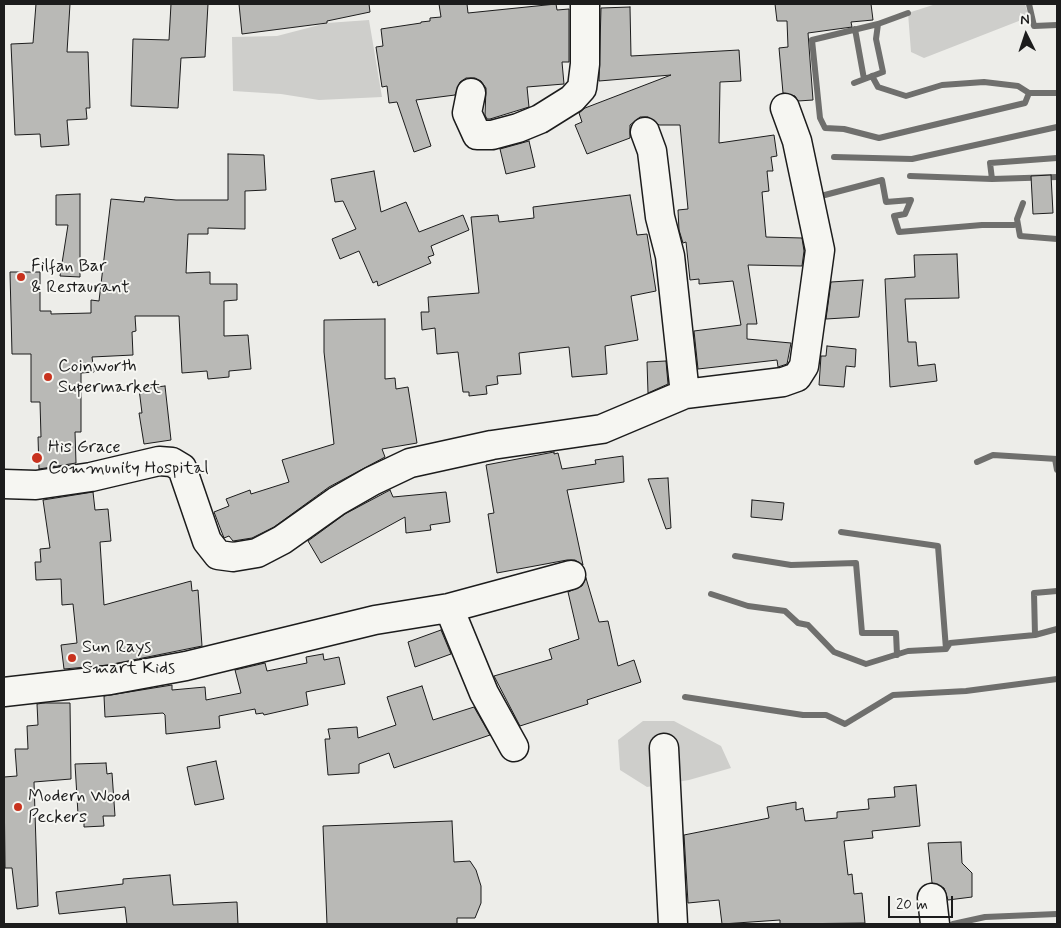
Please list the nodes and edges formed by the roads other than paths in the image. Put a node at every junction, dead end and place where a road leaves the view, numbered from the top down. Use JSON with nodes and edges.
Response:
{"nodes":[{"id":1,"x":585,"y":4,"type":"edge"},
{"id":2,"x":471,"y":93,"type":"dead end"},
{"id":3,"x":785,"y":108,"type":"dead end"},
{"id":4,"x":645,"y":132,"type":"dead end"},
{"id":5,"x":685,"y":394,"type":"junction"},
{"id":6,"x":4,"y":484,"type":"edge"},
{"id":7,"x":571,"y":575,"type":"dead end"},
{"id":8,"x":449,"y":608,"type":"junction"},
{"id":9,"x":4,"y":692,"type":"edge"},
{"id":10,"x":514,"y":747,"type":"dead end"},
{"id":11,"x":664,"y":748,"type":"dead end"},
{"id":12,"x":932,"y":898,"type":"dead end"},
{"id":13,"x":673,"y":924,"type":"edge"},
{"id":14,"x":935,"y":924,"type":"edge"}],
"edges":[{"from":1,"to":2,"type":"street"},
{"from":3,"to":5,"type":"street"},
{"from":4,"to":5,"type":"street"},
{"from":5,"to":6,"type":"street"},
{"from":7,"to":8,"type":"street"},
{"from":8,"to":9,"type":"street"},
{"from":8,"to":10,"type":"street"},
{"from":11,"to":13,"type":"street"},
{"from":12,"to":14,"type":"street"}]}
